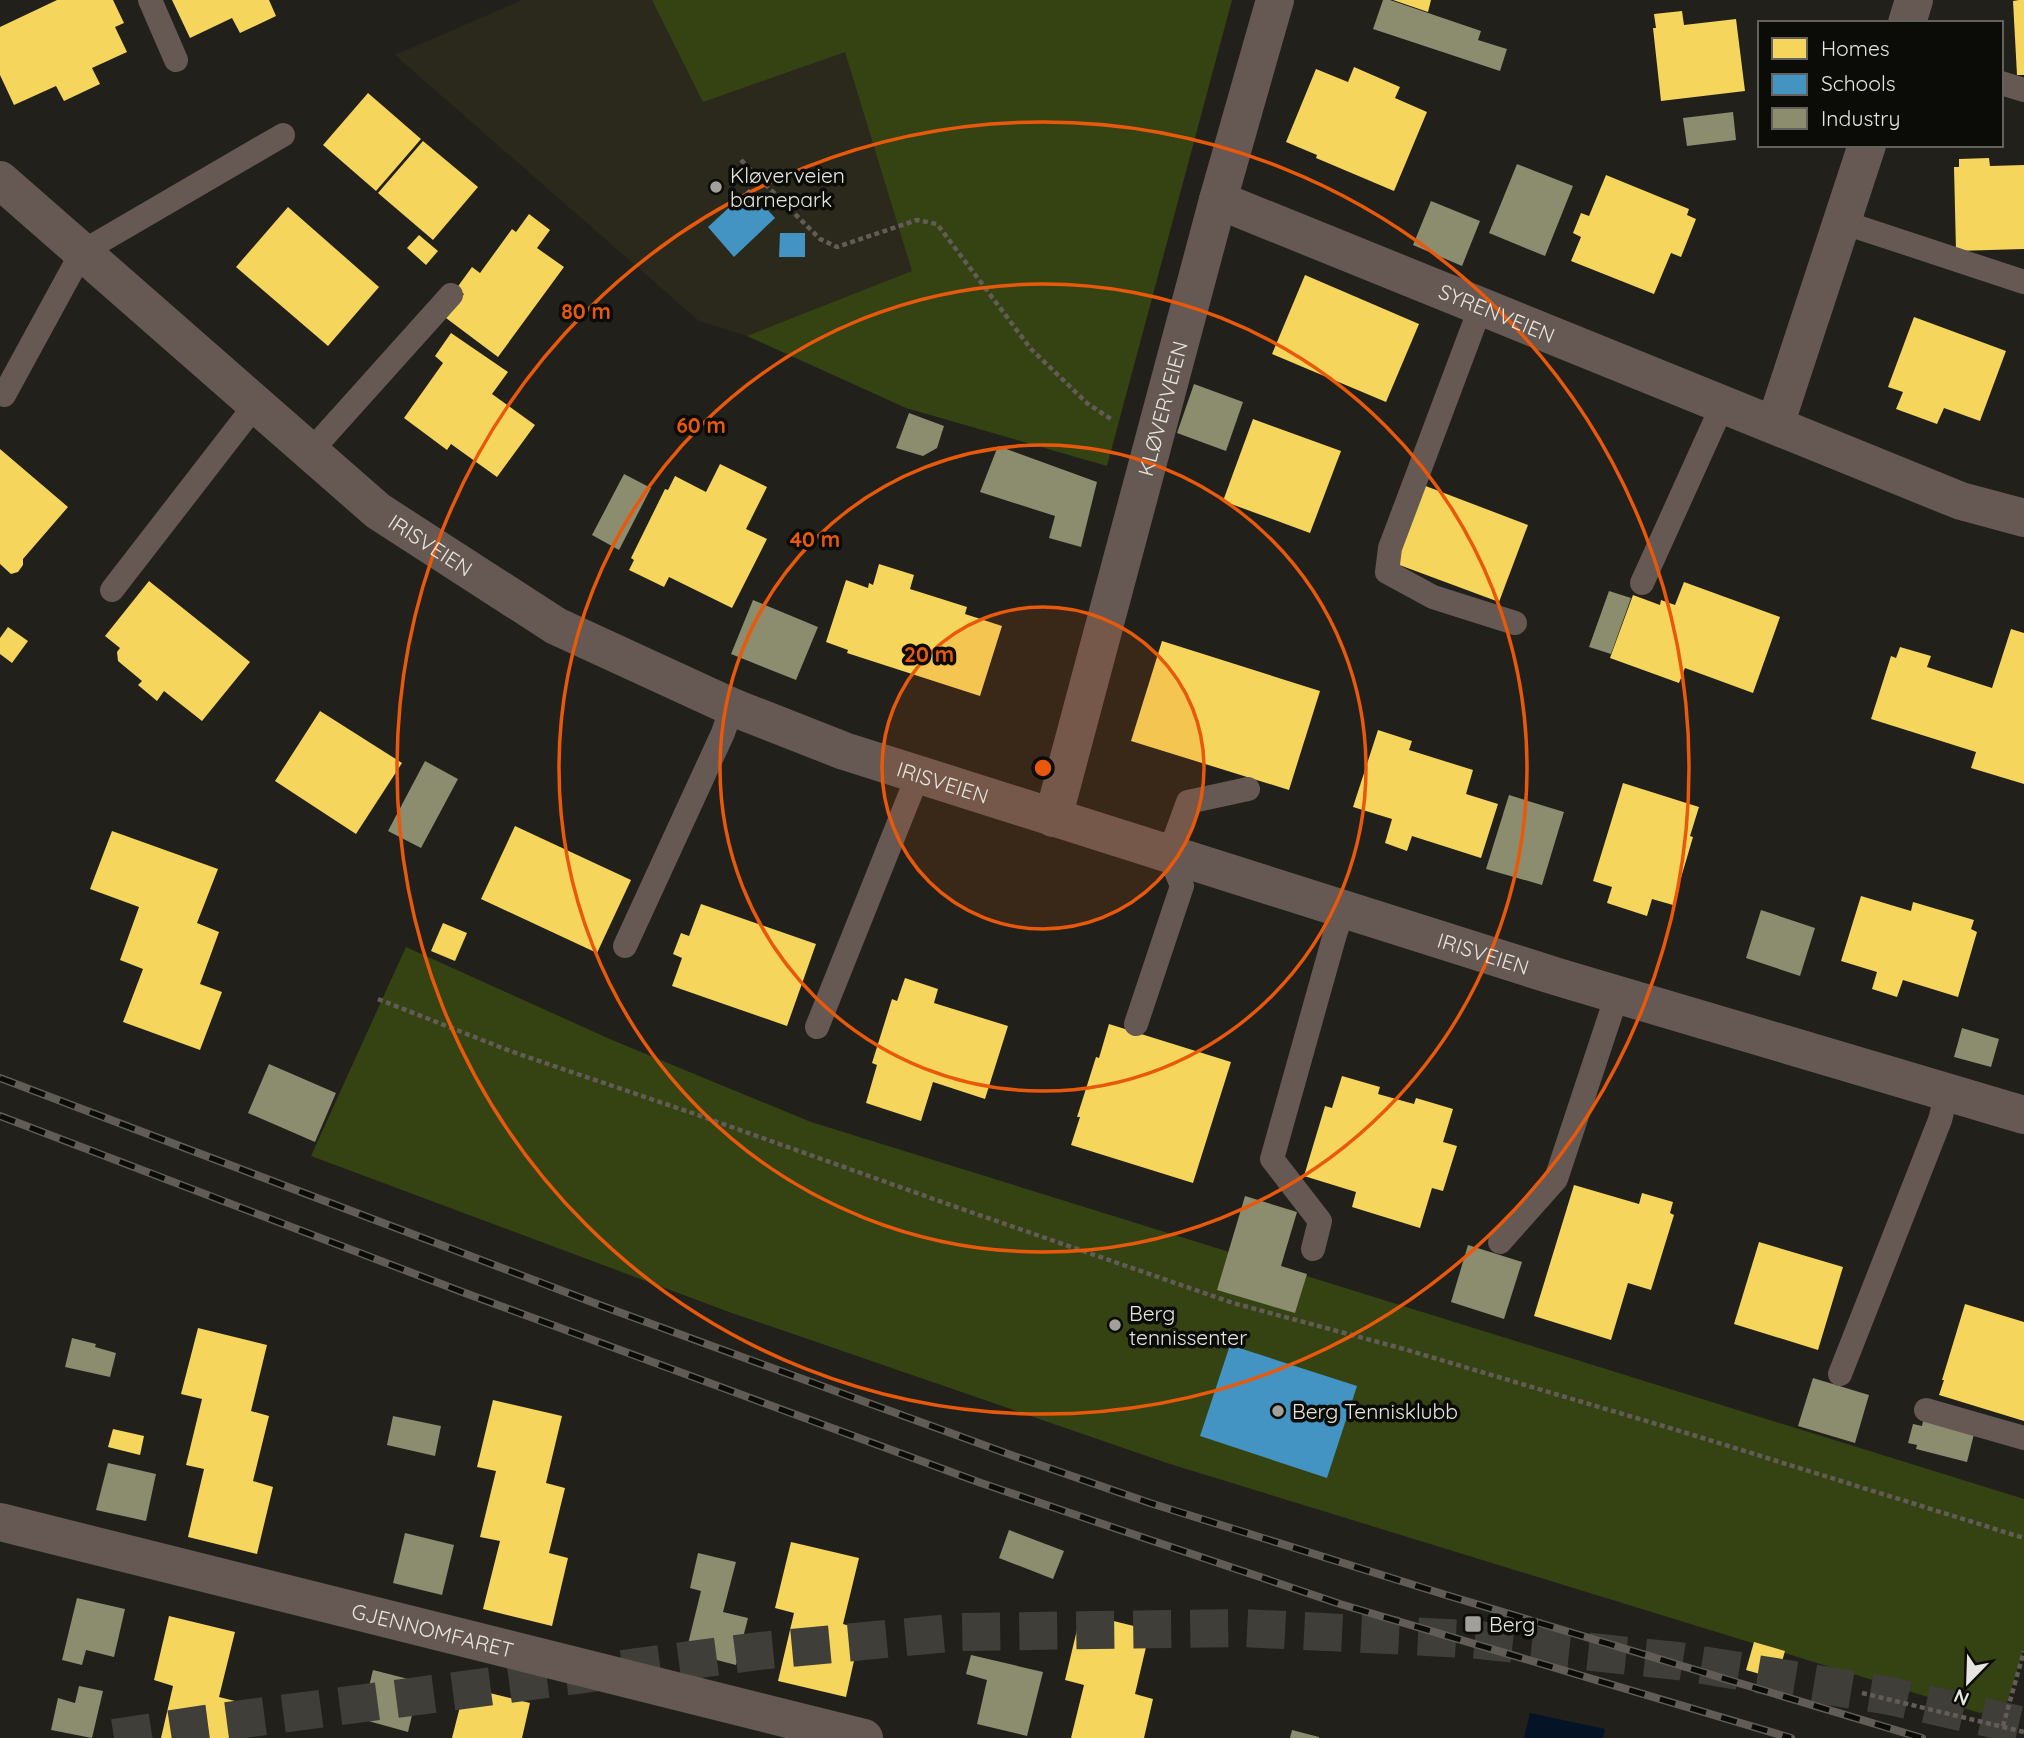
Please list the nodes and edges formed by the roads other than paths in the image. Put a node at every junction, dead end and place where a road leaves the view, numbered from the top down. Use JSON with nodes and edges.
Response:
{"nodes":[{"id":1,"x":150,"y":0,"type":"edge"},
{"id":2,"x":1275,"y":0,"type":"edge"},
{"id":3,"x":1914,"y":0,"type":"edge"},
{"id":4,"x":1908,"y":21,"type":"edge"},
{"id":5,"x":176,"y":60,"type":"dead end"},
{"id":6,"x":2003,"y":84,"type":"edge"},
{"id":7,"x":2024,"y":90,"type":"edge"},
{"id":8,"x":283,"y":135,"type":"dead end"},
{"id":9,"x":1866,"y":147,"type":"edge"},
{"id":10,"x":0,"y":180,"type":"edge"},
{"id":11,"x":1218,"y":200,"type":"junction"},
{"id":12,"x":1842,"y":222,"type":"junction"},
{"id":13,"x":82,"y":252,"type":"junction"},
{"id":14,"x":2024,"y":282,"type":"edge"},
{"id":15,"x":451,"y":295,"type":"dead end"},
{"id":16,"x":1481,"y":306,"type":"junction"},
{"id":17,"x":4,"y":395,"type":"dead end"},
{"id":18,"x":257,"y":404,"type":"junction"},
{"id":19,"x":1723,"y":404,"type":"junction"},
{"id":20,"x":1775,"y":425,"type":"junction"},
{"id":21,"x":310,"y":452,"type":"junction"},
{"id":22,"x":2024,"y":519,"type":"edge"},
{"id":23,"x":1642,"y":583,"type":"dead end"},
{"id":24,"x":111,"y":590,"type":"dead end"},
{"id":25,"x":1515,"y":623,"type":"dead end"},
{"id":26,"x":732,"y":707,"type":"junction"},
{"id":27,"x":918,"y":775,"type":"junction"},
{"id":28,"x":1248,"y":789,"type":"dead end"},
{"id":29,"x":1053,"y":818,"type":"junction"},
{"id":30,"x":1169,"y":854,"type":"junction"},
{"id":31,"x":1344,"y":909,"type":"junction"},
{"id":32,"x":625,"y":946,"type":"dead end"},
{"id":33,"x":1617,"y":995,"type":"junction"},
{"id":34,"x":1136,"y":1024,"type":"dead end"},
{"id":35,"x":817,"y":1027,"type":"dead end"},
{"id":36,"x":1948,"y":1093,"type":"junction"},
{"id":37,"x":2024,"y":1115,"type":"edge"},
{"id":38,"x":1500,"y":1242,"type":"dead end"},
{"id":39,"x":1313,"y":1249,"type":"dead end"},
{"id":40,"x":1840,"y":1374,"type":"dead end"},
{"id":41,"x":1926,"y":1410,"type":"dead end"},
{"id":42,"x":2024,"y":1438,"type":"edge"},
{"id":43,"x":0,"y":1522,"type":"edge"},
{"id":44,"x":864,"y":1738,"type":"edge"}],
"edges":[{"from":1,"to":5,"type":"lane"},
{"from":2,"to":11,"type":"street","name":"KLØVERVEIEN"},
{"from":3,"to":4,"type":"street"},
{"from":6,"to":7,"type":"lane"},
{"from":8,"to":13,"type":"lane"},
{"from":9,"to":12,"type":"street"},
{"from":10,"to":13,"type":"street","name":"IRISVEIEN"},
{"from":11,"to":16,"type":"street","name":"SYRENVEIEN"},
{"from":11,"to":29,"type":"street","name":"KLØVERVEIEN"},
{"from":12,"to":14,"type":"lane"},
{"from":12,"to":20,"type":"street"},
{"from":13,"to":17,"type":"lane"},
{"from":13,"to":18,"type":"street","name":"IRISVEIEN"},
{"from":15,"to":21,"type":"lane"},
{"from":16,"to":19,"type":"street","name":"SYRENVEIEN"},
{"from":16,"to":25,"type":"lane"},
{"from":18,"to":21,"type":"street","name":"IRISVEIEN"},
{"from":18,"to":24,"type":"lane"},
{"from":19,"to":20,"type":"street","name":"SYRENVEIEN"},
{"from":19,"to":23,"type":"lane"},
{"from":20,"to":22,"type":"street","name":"SYRENVEIEN"},
{"from":21,"to":26,"type":"street","name":"IRISVEIEN"},
{"from":26,"to":27,"type":"street","name":"IRISVEIEN"},
{"from":26,"to":32,"type":"lane"},
{"from":27,"to":29,"type":"street","name":"IRISVEIEN"},
{"from":27,"to":35,"type":"lane"},
{"from":28,"to":30,"type":"lane"},
{"from":29,"to":30,"type":"street","name":"IRISVEIEN"},
{"from":30,"to":31,"type":"street","name":"IRISVEIEN"},
{"from":30,"to":34,"type":"lane"},
{"from":31,"to":33,"type":"street","name":"IRISVEIEN"},
{"from":31,"to":39,"type":"lane"},
{"from":33,"to":36,"type":"street","name":"IRISVEIEN"},
{"from":33,"to":38,"type":"lane"},
{"from":36,"to":37,"type":"street","name":"IRISVEIEN"},
{"from":36,"to":40,"type":"lane"},
{"from":41,"to":42,"type":"lane"},
{"from":43,"to":44,"type":"street","name":"GJENNOMFARET"}]}
